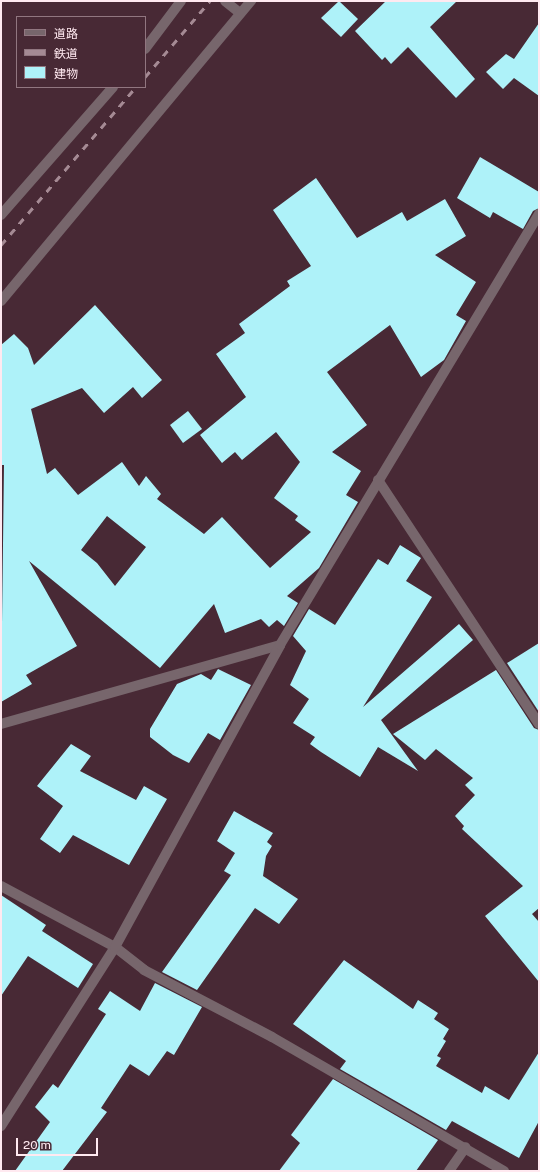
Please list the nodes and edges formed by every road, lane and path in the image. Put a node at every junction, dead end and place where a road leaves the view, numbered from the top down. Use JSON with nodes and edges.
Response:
{"nodes":[{"id":1,"x":181,"y":1,"type":"edge"},
{"id":2,"x":225,"y":1,"type":"edge"},
{"id":3,"x":251,"y":1,"type":"edge"},
{"id":4,"x":240,"y":13,"type":"junction"},
{"id":5,"x":146,"y":48,"type":"edge"},
{"id":6,"x":112,"y":88,"type":"edge"},
{"id":7,"x":539,"y":214,"type":"edge"},
{"id":8,"x":1,"y":215,"type":"edge"},
{"id":9,"x":1,"y":301,"type":"edge"},
{"id":10,"x":378,"y":480,"type":"junction"},
{"id":11,"x":280,"y":645,"type":"junction"},
{"id":12,"x":538,"y":722,"type":"edge"},
{"id":13,"x":1,"y":724,"type":"edge"},
{"id":14,"x":1,"y":886,"type":"edge"},
{"id":15,"x":115,"y":947,"type":"junction"},
{"id":16,"x":1,"y":1126,"type":"edge"},
{"id":17,"x":466,"y":1147,"type":"junction"},
{"id":18,"x":449,"y":1171,"type":"edge"},
{"id":19,"x":504,"y":1171,"type":"edge"}],
"edges":[{"from":1,"to":5,"type":"street"},
{"from":2,"to":4,"type":"street"},
{"from":3,"to":4,"type":"street"},
{"from":4,"to":9,"type":"street"},
{"from":6,"to":8,"type":"street"},
{"from":7,"to":10,"type":"street"},
{"from":10,"to":11,"type":"street"},
{"from":10,"to":12,"type":"street"},
{"from":11,"to":13,"type":"street"},
{"from":11,"to":15,"type":"street"},
{"from":14,"to":15,"type":"street"},
{"from":15,"to":16,"type":"street"},
{"from":15,"to":17,"type":"street"},
{"from":17,"to":18,"type":"street"},
{"from":17,"to":19,"type":"street"}]}
